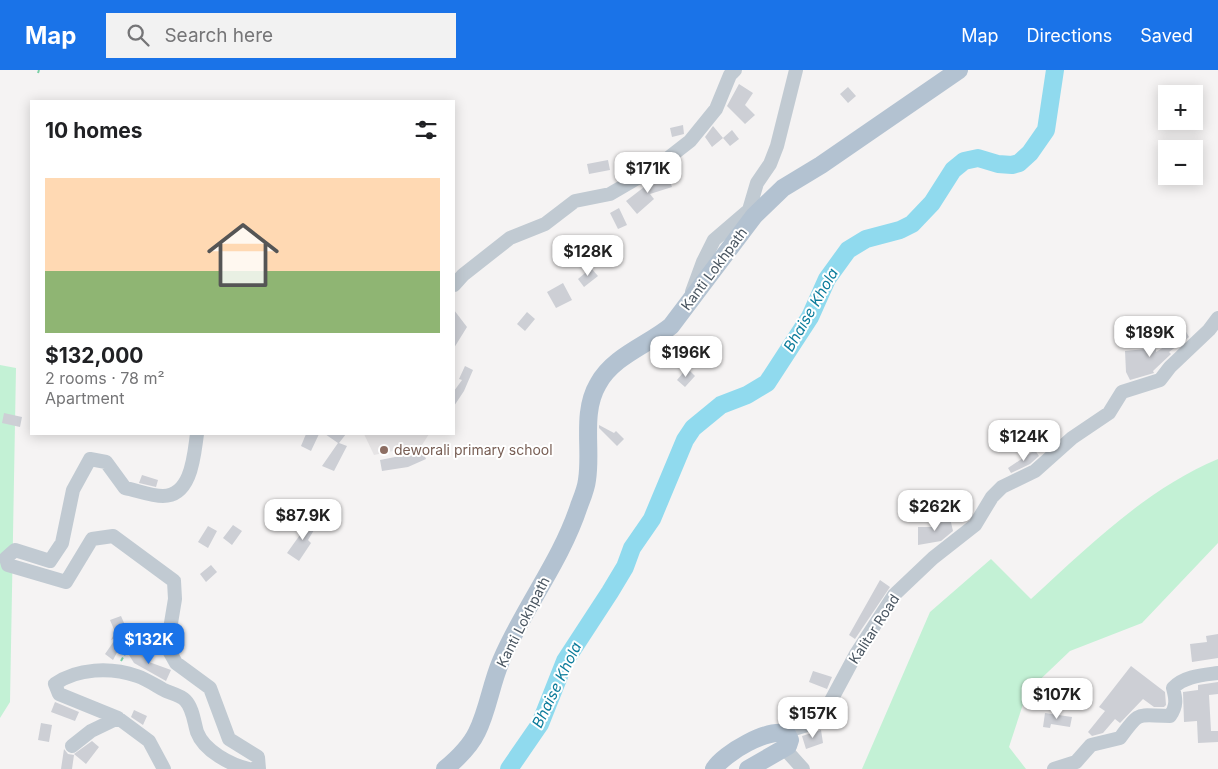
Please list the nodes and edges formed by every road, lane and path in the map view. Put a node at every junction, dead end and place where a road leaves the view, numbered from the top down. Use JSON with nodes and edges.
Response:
{"nodes":[{"id":1,"x":39,"y":70,"type":"edge"},
{"id":2,"x":735,"y":70,"type":"edge"},
{"id":3,"x":796,"y":70,"type":"edge"},
{"id":4,"x":959,"y":70,"type":"edge"},
{"id":5,"x":38,"y":73,"type":"dead end"},
{"id":6,"x":455,"y":283,"type":"edge"},
{"id":7,"x":689,"y":300,"type":"junction"},
{"id":8,"x":1218,"y":318,"type":"edge"},
{"id":9,"x":196,"y":435,"type":"edge"},
{"id":10,"x":1218,"y":673,"type":"edge"},
{"id":11,"x":118,"y":718,"type":"junction"},
{"id":12,"x":784,"y":741,"type":"junction"},
{"id":13,"x":72,"y":746,"type":"dead end"},
{"id":14,"x":164,"y":769,"type":"edge"},
{"id":15,"x":249,"y":769,"type":"edge"},
{"id":16,"x":259,"y":769,"type":"edge"},
{"id":17,"x":445,"y":769,"type":"edge"},
{"id":18,"x":714,"y":769,"type":"edge"},
{"id":19,"x":748,"y":769,"type":"edge"},
{"id":20,"x":803,"y":769,"type":"edge"},
{"id":21,"x":1054,"y":769,"type":"edge"}],
"edges":[{"from":1,"to":5,"type":"path"},
{"from":2,"to":6,"type":"street"},
{"from":3,"to":7,"type":"street"},
{"from":4,"to":7,"type":"main road","name":"Kanti Lokhpath"},
{"from":7,"to":17,"type":"main road","name":"Kanti Lokhpath"},
{"from":8,"to":12,"type":"street","name":"Kalitar Road"},
{"from":9,"to":16,"type":"street"},
{"from":10,"to":21,"type":"street"},
{"from":11,"to":13,"type":"street"},
{"from":11,"to":14,"type":"street"},
{"from":11,"to":15,"type":"street"},
{"from":12,"to":18,"type":"main road"},
{"from":12,"to":19,"type":"main road"},
{"from":12,"to":20,"type":"street"}]}
